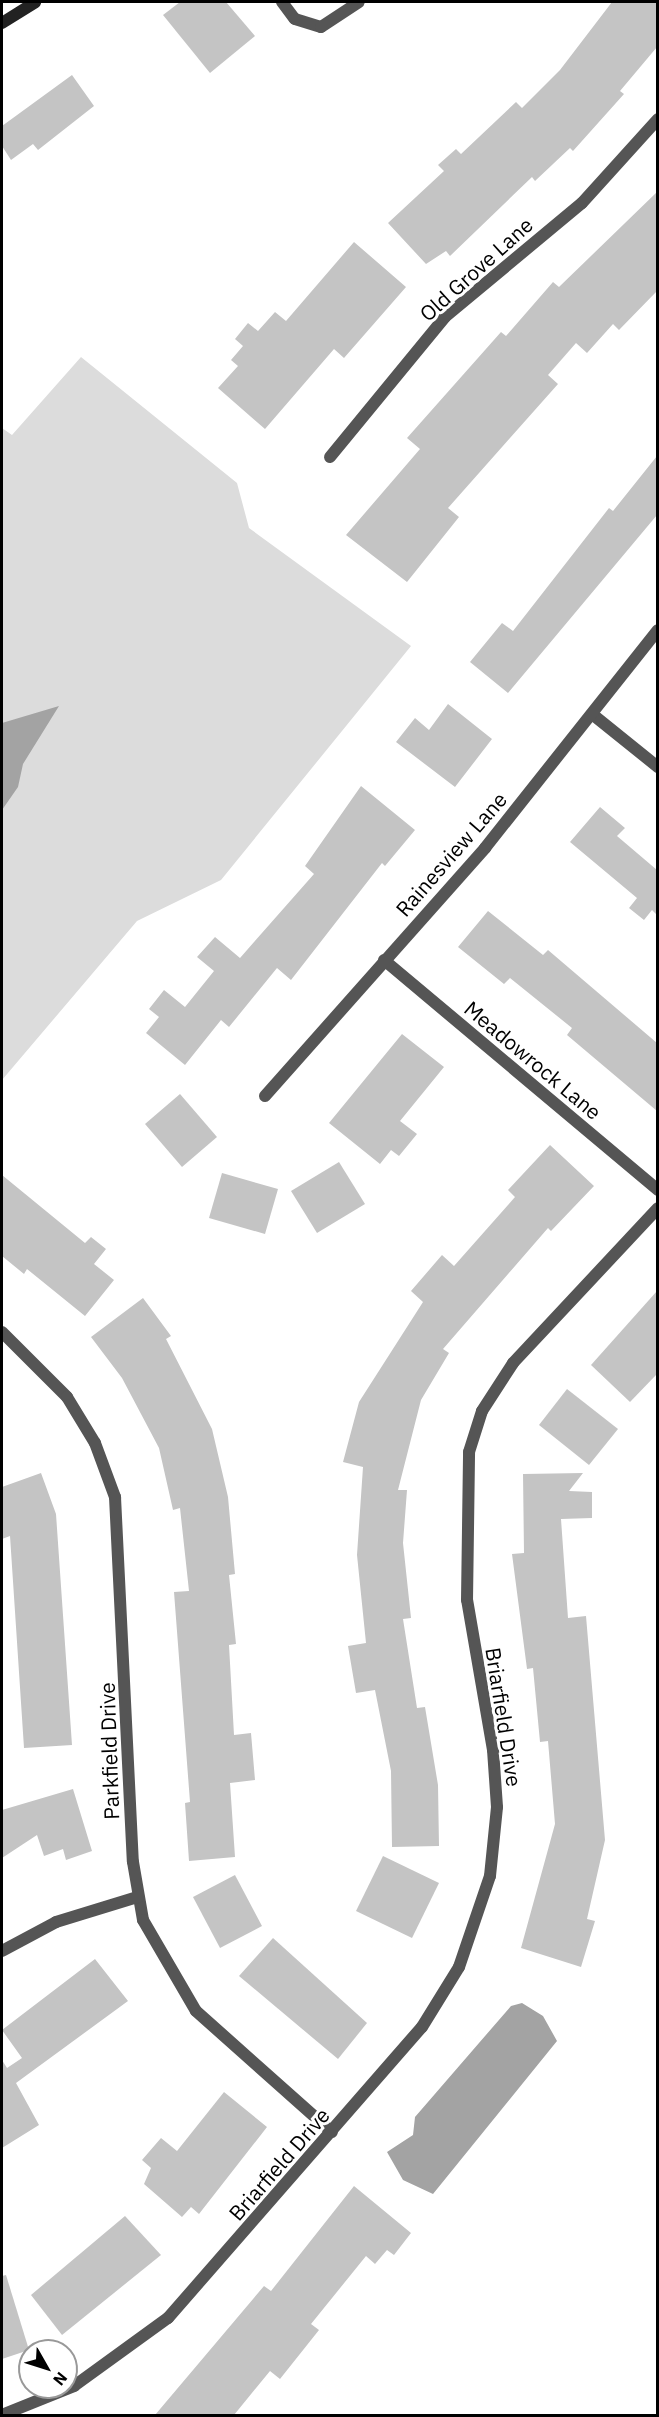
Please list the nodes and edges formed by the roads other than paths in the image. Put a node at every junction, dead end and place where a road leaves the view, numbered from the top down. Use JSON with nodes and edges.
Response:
{"nodes":[{"id":1,"x":35,"y":2,"type":"edge"},
{"id":2,"x":282,"y":2,"type":"edge"},
{"id":3,"x":359,"y":2,"type":"edge"},
{"id":4,"x":2,"y":23,"type":"edge"},
{"id":5,"x":657,"y":119,"type":"edge"},
{"id":6,"x":330,"y":457,"type":"dead end"},
{"id":7,"x":657,"y":630,"type":"edge"},
{"id":8,"x":592,"y":714,"type":"junction"},
{"id":9,"x":657,"y":768,"type":"edge"},
{"id":10,"x":384,"y":960,"type":"junction"},
{"id":11,"x":265,"y":1096,"type":"dead end"},
{"id":12,"x":657,"y":1190,"type":"edge"},
{"id":13,"x":657,"y":1208,"type":"edge"},
{"id":14,"x":2,"y":1332,"type":"edge"},
{"id":15,"x":138,"y":1897,"type":"junction"},
{"id":16,"x":2,"y":1952,"type":"edge"},
{"id":17,"x":332,"y":2132,"type":"junction"},
{"id":18,"x":2,"y":2415,"type":"edge"}],
"edges":[{"from":1,"to":4,"type":"main road"},
{"from":2,"to":3,"type":"street"},
{"from":5,"to":6,"type":"street","name":"Old Grove Lane"},
{"from":7,"to":8,"type":"street","name":"Rainesview Lane"},
{"from":8,"to":9,"type":"street"},
{"from":8,"to":10,"type":"street","name":"Rainesview Lane"},
{"from":10,"to":11,"type":"street","name":"Rainesview Lane"},
{"from":10,"to":12,"type":"street","name":"Meadowrock Lane"},
{"from":13,"to":17,"type":"street","name":"Briarfield Drive"},
{"from":14,"to":15,"type":"street","name":"Parkfield Drive"},
{"from":15,"to":16,"type":"street"},
{"from":15,"to":17,"type":"street","name":"Parkfield Drive"},
{"from":17,"to":18,"type":"street","name":"Briarfield Drive"}]}
